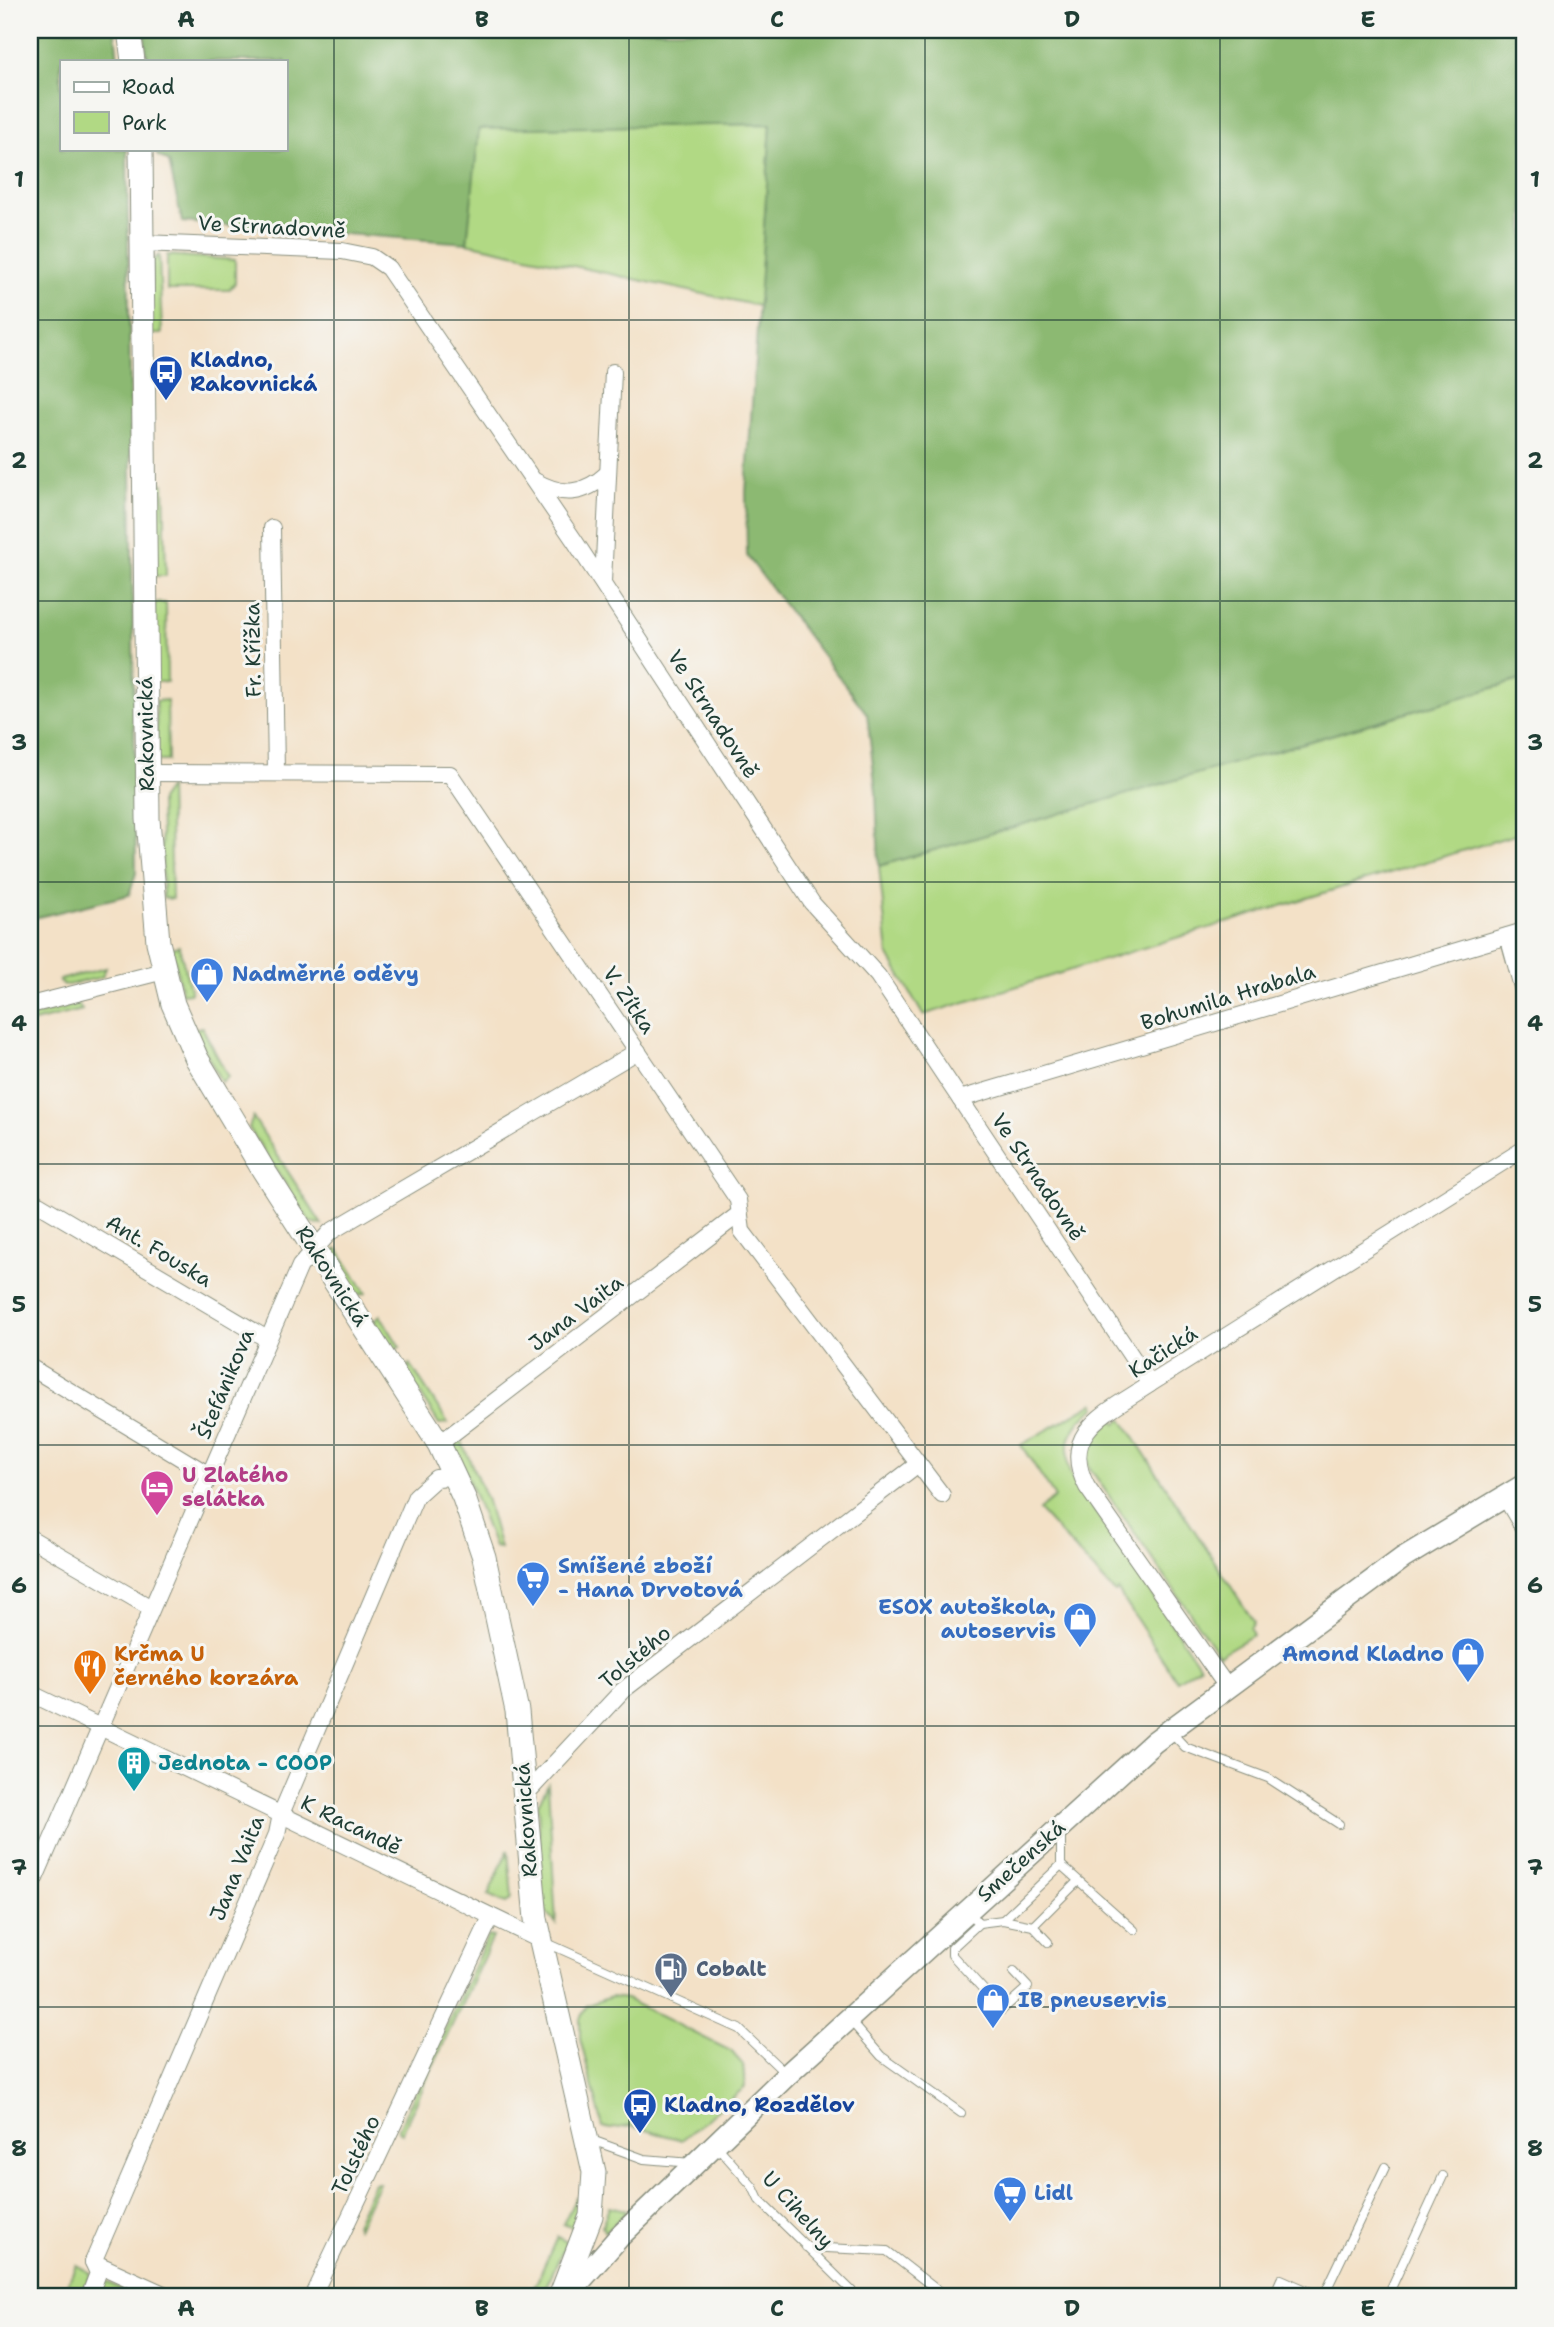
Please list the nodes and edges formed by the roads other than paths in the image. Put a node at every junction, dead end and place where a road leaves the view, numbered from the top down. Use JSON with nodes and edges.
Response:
{"nodes":[{"id":1,"x":130,"y":30,"type":"edge"},
{"id":2,"x":133,"y":60,"type":"edge"},
{"id":3,"x":141,"y":150,"type":"edge"},
{"id":4,"x":142,"y":243,"type":"junction"},
{"id":5,"x":613,"y":372,"type":"dead end"},
{"id":6,"x":608,"y":473,"type":"junction"},
{"id":7,"x":533,"y":479,"type":"junction"},
{"id":8,"x":272,"y":528,"type":"dead end"},
{"id":9,"x":603,"y":584,"type":"junction"},
{"id":10,"x":276,"y":772,"type":"junction"},
{"id":11,"x":148,"y":773,"type":"junction"},
{"id":12,"x":1524,"y":931,"type":"edge"},
{"id":13,"x":1508,"y":936,"type":"junction"},
{"id":14,"x":164,"y":971,"type":"junction"},
{"id":15,"x":1524,"y":994,"type":"edge"},
{"id":16,"x":30,"y":1005,"type":"edge"},
{"id":17,"x":638,"y":1051,"type":"junction"},
{"id":18,"x":960,"y":1099,"type":"junction"},
{"id":19,"x":1524,"y":1149,"type":"edge"},
{"id":20,"x":30,"y":1199,"type":"edge"},
{"id":21,"x":739,"y":1214,"type":"junction"},
{"id":22,"x":313,"y":1248,"type":"junction"},
{"id":23,"x":267,"y":1339,"type":"junction"},
{"id":24,"x":30,"y":1367,"type":"edge"},
{"id":25,"x":1150,"y":1384,"type":"junction"},
{"id":26,"x":439,"y":1444,"type":"junction"},
{"id":27,"x":918,"y":1464,"type":"junction"},
{"id":28,"x":209,"y":1475,"type":"junction"},
{"id":29,"x":454,"y":1477,"type":"junction"},
{"id":30,"x":1524,"y":1485,"type":"edge"},
{"id":31,"x":942,"y":1495,"type":"dead end"},
{"id":32,"x":1504,"y":1495,"type":"junction"},
{"id":33,"x":1524,"y":1529,"type":"edge"},
{"id":34,"x":30,"y":1538,"type":"edge"},
{"id":35,"x":151,"y":1608,"type":"junction"},
{"id":36,"x":1227,"y":1688,"type":"junction"},
{"id":37,"x":30,"y":1693,"type":"edge"},
{"id":38,"x":99,"y":1726,"type":"junction"},
{"id":39,"x":1170,"y":1731,"type":"junction"},
{"id":40,"x":525,"y":1795,"type":"junction"},
{"id":41,"x":281,"y":1814,"type":"junction"},
{"id":42,"x":1061,"y":1824,"type":"junction"},
{"id":43,"x":1339,"y":1824,"type":"dead end"},
{"id":44,"x":1061,"y":1865,"type":"junction"},
{"id":45,"x":33,"y":1871,"type":"edge"},
{"id":46,"x":1078,"y":1881,"type":"junction"},
{"id":47,"x":30,"y":1890,"type":"edge"},
{"id":48,"x":973,"y":1916,"type":"junction"},
{"id":49,"x":491,"y":1917,"type":"junction"},
{"id":50,"x":1003,"y":1920,"type":"junction"},
{"id":51,"x":1033,"y":1926,"type":"junction"},
{"id":52,"x":1134,"y":1930,"type":"dead end"},
{"id":53,"x":540,"y":1940,"type":"junction"},
{"id":54,"x":1048,"y":1942,"type":"dead end"},
{"id":55,"x":1014,"y":1972,"type":"dead end"},
{"id":56,"x":849,"y":2020,"type":"junction"},
{"id":57,"x":787,"y":2075,"type":"junction"},
{"id":58,"x":961,"y":2113,"type":"dead end"},
{"id":59,"x":586,"y":2138,"type":"junction"},
{"id":60,"x":715,"y":2144,"type":"junction"},
{"id":61,"x":694,"y":2163,"type":"junction"},
{"id":62,"x":1385,"y":2167,"type":"dead end"},
{"id":63,"x":1443,"y":2176,"type":"dead end"},
{"id":64,"x":806,"y":2247,"type":"junction"},
{"id":65,"x":93,"y":2262,"type":"junction"},
{"id":66,"x":89,"y":2297,"type":"edge"},
{"id":67,"x":170,"y":2297,"type":"edge"},
{"id":68,"x":312,"y":2297,"type":"edge"},
{"id":69,"x":560,"y":2297,"type":"edge"},
{"id":70,"x":566,"y":2297,"type":"edge"},
{"id":71,"x":858,"y":2297,"type":"edge"},
{"id":72,"x":946,"y":2297,"type":"edge"},
{"id":73,"x":1273,"y":2297,"type":"edge"},
{"id":74,"x":1323,"y":2297,"type":"edge"},
{"id":75,"x":1387,"y":2297,"type":"edge"}],
"edges":[{"from":1,"to":2,"type":"main road"},
{"from":3,"to":4,"type":"main road","name":"Rakovnická"},
{"from":4,"to":7,"type":"street","name":"Ve Strnadovně"},
{"from":4,"to":11,"type":"main road","name":"Rakovnická"},
{"from":5,"to":6,"type":"street"},
{"from":6,"to":7,"type":"street"},
{"from":6,"to":9,"type":"street"},
{"from":7,"to":9,"type":"street","name":"Ve Strnadovně"},
{"from":8,"to":10,"type":"street","name":"Fr. Křížka"},
{"from":9,"to":18,"type":"street","name":"Ve Strnadovně"},
{"from":10,"to":11,"type":"street","name":"V. Zítka"},
{"from":10,"to":17,"type":"street","name":"V. Zítka"},
{"from":11,"to":14,"type":"main road","name":"Rakovnická"},
{"from":12,"to":13,"type":"street","name":"Bohumila Hrabala"},
{"from":13,"to":15,"type":"street"},
{"from":13,"to":18,"type":"street","name":"Bohumila Hrabala"},
{"from":14,"to":16,"type":"street"},
{"from":14,"to":22,"type":"main road","name":"Rakovnická"},
{"from":17,"to":21,"type":"street","name":"V. Zítka"},
{"from":17,"to":22,"type":"street","name":"Štefánikova"},
{"from":18,"to":25,"type":"street","name":"Ve Strnadovně"},
{"from":19,"to":25,"type":"street","name":"Kačická"},
{"from":20,"to":23,"type":"street","name":"Ant. Fouska"},
{"from":21,"to":26,"type":"street","name":"Jana Vaita"},
{"from":21,"to":27,"type":"street","name":"V. Zítka"},
{"from":22,"to":23,"type":"street","name":"Štefánikova"},
{"from":22,"to":26,"type":"main road","name":"Rakovnická"},
{"from":23,"to":28,"type":"street","name":"Štefánikova"},
{"from":24,"to":28,"type":"street"},
{"from":25,"to":36,"type":"street","name":"Kačická"},
{"from":26,"to":29,"type":"main road","name":"Rakovnická"},
{"from":27,"to":31,"type":"street","name":"V. Zítka"},
{"from":27,"to":40,"type":"street","name":"Tolstého"},
{"from":28,"to":35,"type":"street","name":"Štefánikova"},
{"from":29,"to":40,"type":"main road","name":"Rakovnická"},
{"from":29,"to":41,"type":"street","name":"Jana Vaita"},
{"from":30,"to":32,"type":"street","name":"Smečenská"},
{"from":32,"to":33,"type":"street"},
{"from":32,"to":36,"type":"street","name":"Smečenská"},
{"from":34,"to":35,"type":"street"},
{"from":35,"to":38,"type":"street","name":"Štefánikova"},
{"from":36,"to":39,"type":"street","name":"Smečenská"},
{"from":37,"to":38,"type":"street","name":"K Racandě"},
{"from":38,"to":41,"type":"street","name":"K Racandě"},
{"from":38,"to":45,"type":"street","name":"Štefánikova"},
{"from":39,"to":42,"type":"street","name":"Smečenská"},
{"from":39,"to":43,"type":"lane"},
{"from":40,"to":53,"type":"main road","name":"Rakovnická"},
{"from":41,"to":49,"type":"street","name":"K Racandě"},
{"from":41,"to":65,"type":"street","name":"Jana Vaita"},
{"from":42,"to":44,"type":"lane"},
{"from":42,"to":48,"type":"street","name":"Smečenská"},
{"from":44,"to":46,"type":"lane"},
{"from":44,"to":50,"type":"lane"},
{"from":45,"to":47,"type":"street","name":"Štefánikova"},
{"from":46,"to":51,"type":"lane"},
{"from":46,"to":52,"type":"lane"},
{"from":48,"to":50,"type":"lane"},
{"from":48,"to":55,"type":"lane"},
{"from":48,"to":56,"type":"street","name":"Smečenská"},
{"from":49,"to":53,"type":"street","name":"K Racandě"},
{"from":49,"to":68,"type":"street","name":"Tolstého"},
{"from":50,"to":51,"type":"lane"},
{"from":51,"to":54,"type":"lane"},
{"from":53,"to":57,"type":"lane"},
{"from":53,"to":59,"type":"main road","name":"Rakovnická"},
{"from":56,"to":57,"type":"street","name":"Smečenská"},
{"from":56,"to":58,"type":"lane"},
{"from":57,"to":60,"type":"street","name":"Smečenská"},
{"from":59,"to":61,"type":"lane"},
{"from":59,"to":69,"type":"main road","name":"Rakovnická"},
{"from":60,"to":61,"type":"street","name":"Smečenská"},
{"from":60,"to":64,"type":"lane","name":"U Cihelny"},
{"from":61,"to":70,"type":"street","name":"Smečenská"},
{"from":62,"to":74,"type":"lane"},
{"from":63,"to":75,"type":"lane"},
{"from":64,"to":71,"type":"lane","name":"U Cihelny"},
{"from":64,"to":72,"type":"lane"},
{"from":65,"to":66,"type":"street","name":"Jana Vaita"},
{"from":65,"to":67,"type":"street"},
{"from":73,"to":74,"type":"lane"}]}
